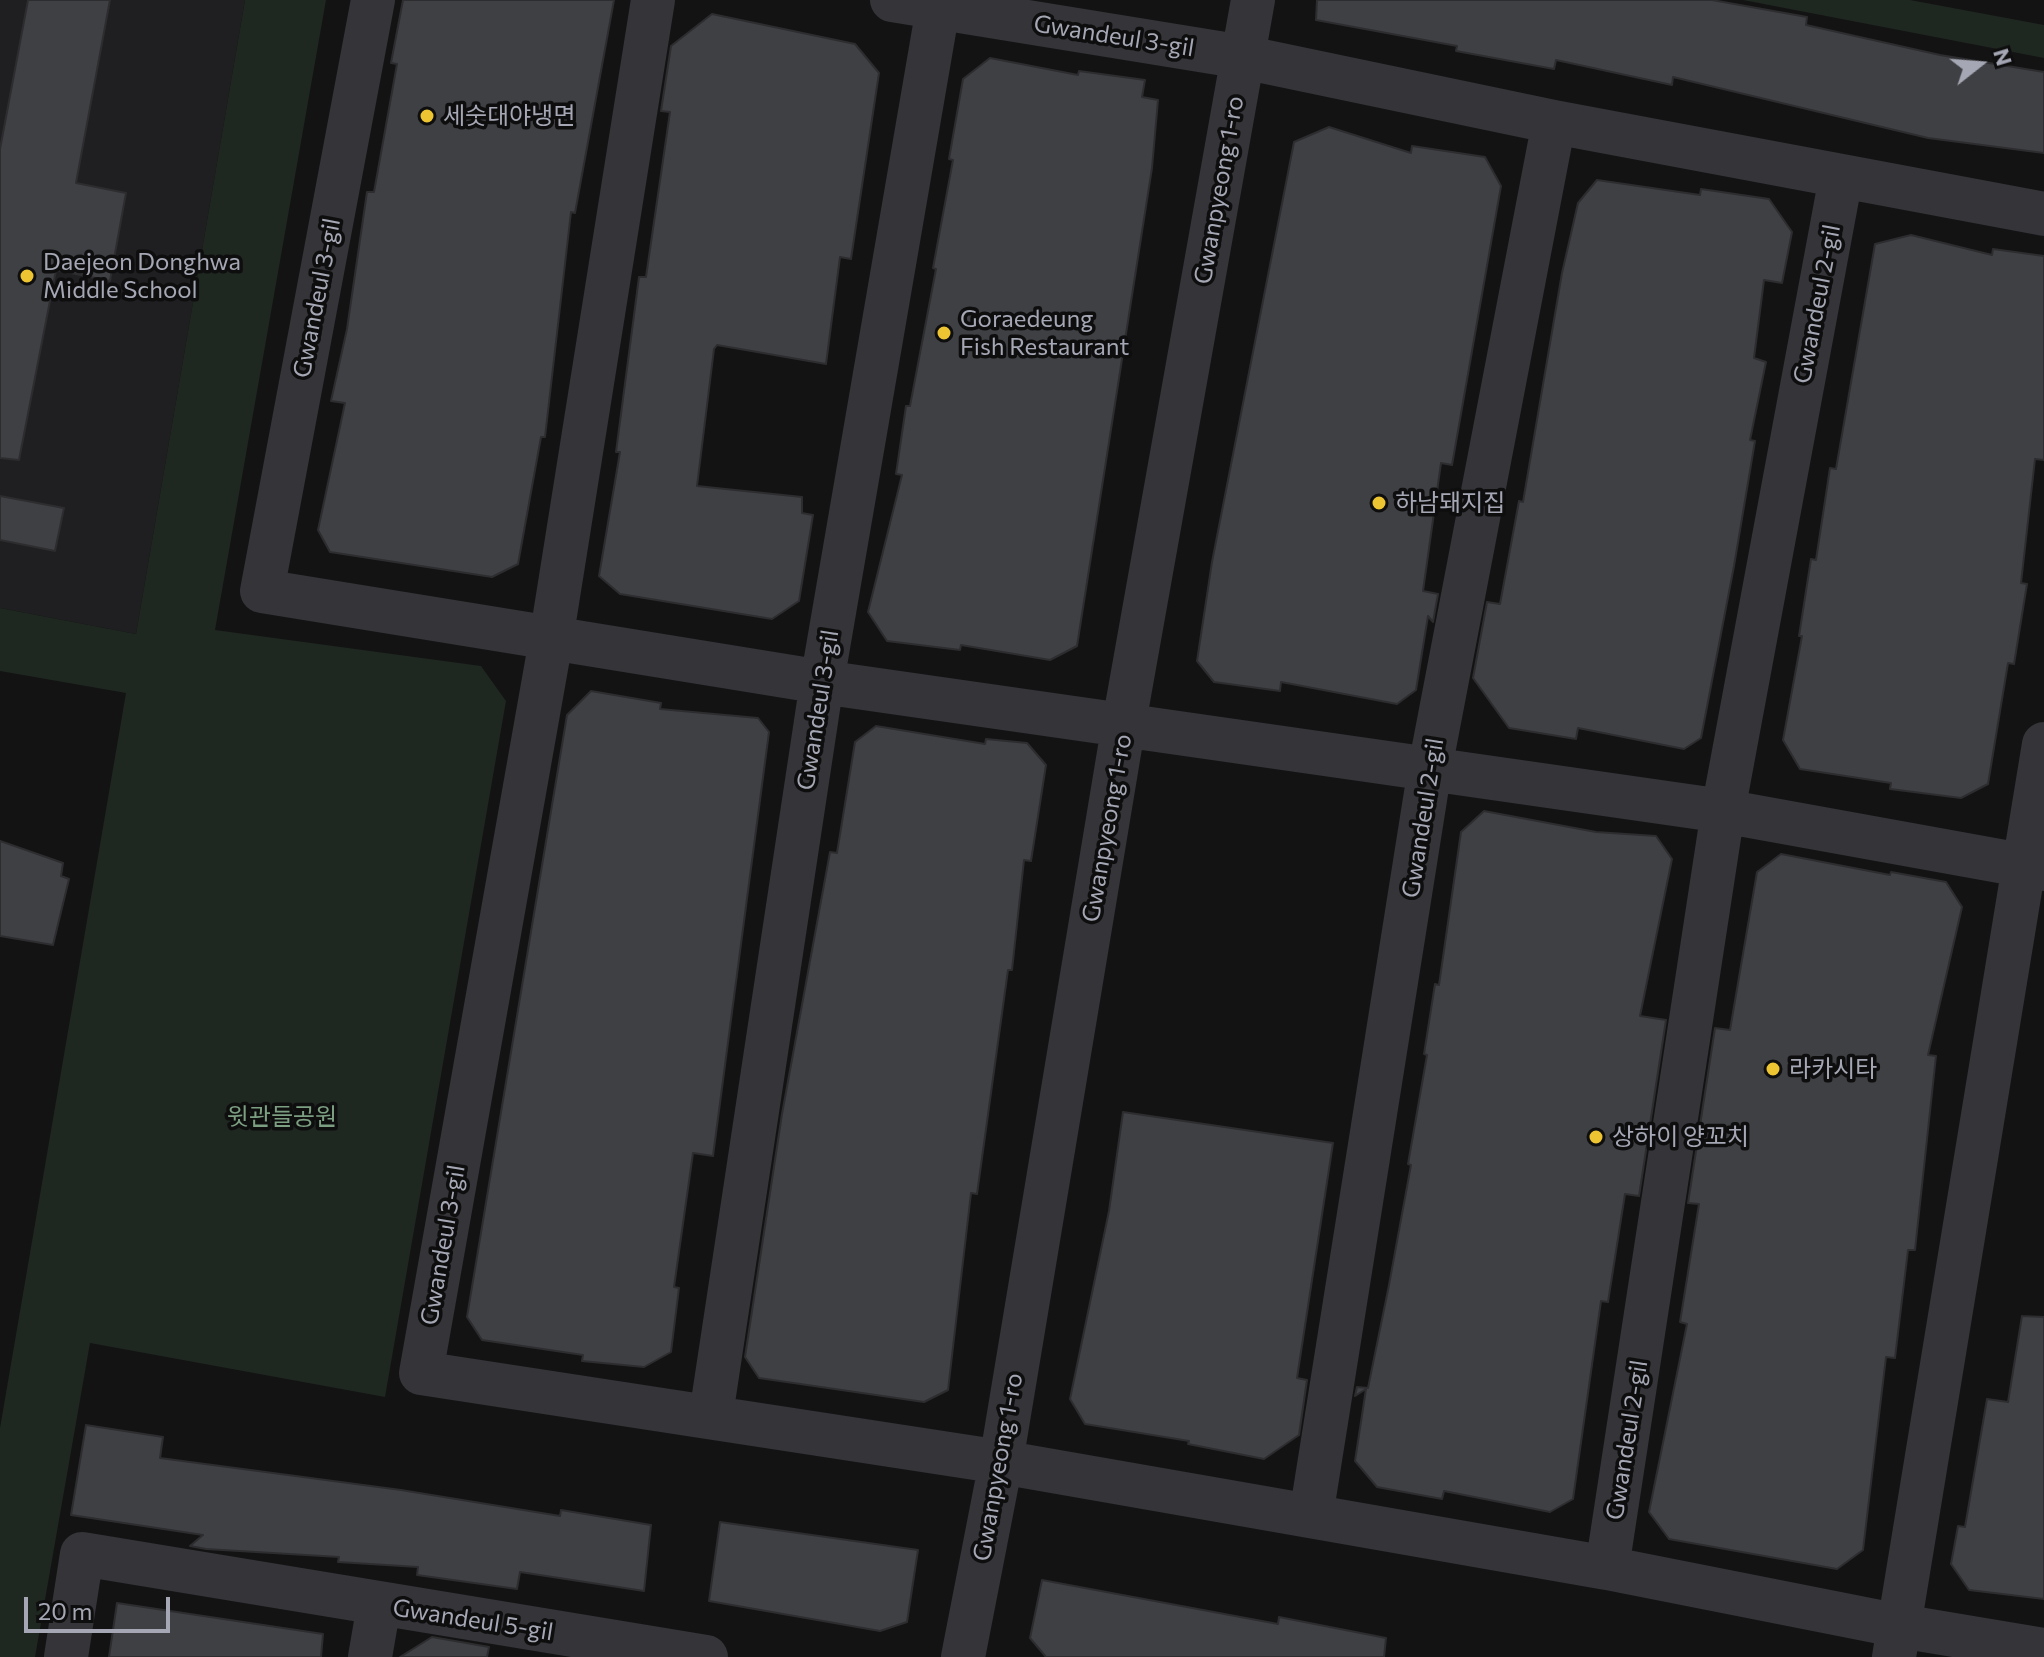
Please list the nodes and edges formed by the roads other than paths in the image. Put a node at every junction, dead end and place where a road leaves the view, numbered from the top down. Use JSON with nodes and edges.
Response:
{"nodes":[{"id":1,"x":373,"y":0,"type":"edge"},
{"id":2,"x":653,"y":0,"type":"edge"},
{"id":3,"x":892,"y":0,"type":"edge"},
{"id":4,"x":1253,"y":0,"type":"edge"},
{"id":5,"x":938,"y":8,"type":"junction"},
{"id":6,"x":1243,"y":57,"type":"junction"},
{"id":7,"x":1554,"y":122,"type":"junction"},
{"id":8,"x":1841,"y":177,"type":"junction"},
{"id":9,"x":2044,"y":214,"type":"edge"},
{"id":10,"x":551,"y":640,"type":"junction"},
{"id":11,"x":822,"y":682,"type":"junction"},
{"id":12,"x":1124,"y":723,"type":"junction"},
{"id":13,"x":2044,"y":744,"type":"edge"},
{"id":14,"x":1430,"y":768,"type":"junction"},
{"id":15,"x":1723,"y":811,"type":"junction"},
{"id":16,"x":2033,"y":868,"type":"edge"},
{"id":17,"x":711,"y":1415,"type":"junction"},
{"id":18,"x":1001,"y":1462,"type":"junction"},
{"id":19,"x":1311,"y":1516,"type":"junction"},
{"id":20,"x":1607,"y":1568,"type":"junction"},
{"id":21,"x":379,"y":1605,"type":"junction"},
{"id":22,"x":1897,"y":1642,"type":"edge"},
{"id":23,"x":2044,"y":1650,"type":"edge"},
{"id":24,"x":662,"y":1654,"type":"edge"},
{"id":25,"x":66,"y":1657,"type":"edge"},
{"id":26,"x":370,"y":1657,"type":"edge"},
{"id":27,"x":706,"y":1657,"type":"edge"},
{"id":28,"x":963,"y":1657,"type":"edge"}],
"edges":[{"from":1,"to":10,"type":"street","name":"Gwandeul 3-gil"},
{"from":2,"to":10,"type":"street","name":"Gwandeul 3-gil"},
{"from":3,"to":5,"type":"street","name":"Gwandeul 3-gil"},
{"from":4,"to":6,"type":"street","name":"Gwanpyeong 1-ro"},
{"from":5,"to":6,"type":"street","name":"Gwandeul 3-gil"},
{"from":5,"to":11,"type":"street","name":"Gwandeul 3-gil"},
{"from":6,"to":7,"type":"street"},
{"from":6,"to":12,"type":"street","name":"Gwanpyeong 1-ro"},
{"from":7,"to":8,"type":"street"},
{"from":7,"to":14,"type":"street","name":"Gwandeul 2-gil"},
{"from":8,"to":9,"type":"street"},
{"from":8,"to":15,"type":"street","name":"Gwandeul 2-gil"},
{"from":10,"to":11,"type":"street"},
{"from":10,"to":17,"type":"street","name":"Gwandeul 3-gil"},
{"from":11,"to":12,"type":"street"},
{"from":11,"to":17,"type":"street","name":"Gwandeul 3-gil"},
{"from":12,"to":14,"type":"street"},
{"from":12,"to":18,"type":"street","name":"Gwanpyeong 1-ro"},
{"from":13,"to":16,"type":"street"},
{"from":14,"to":15,"type":"street"},
{"from":14,"to":19,"type":"street","name":"Gwandeul 2-gil"},
{"from":15,"to":16,"type":"street"},
{"from":15,"to":20,"type":"street","name":"Gwandeul 2-gil"},
{"from":16,"to":22,"type":"street"},
{"from":17,"to":18,"type":"street","name":"Gwandeul 3-gil"},
{"from":18,"to":19,"type":"street"},
{"from":18,"to":28,"type":"street","name":"Gwanpyeong 1-ro"},
{"from":19,"to":20,"type":"street"},
{"from":20,"to":22,"type":"street"},
{"from":21,"to":24,"type":"street","name":"Gwandeul 5-gil"},
{"from":21,"to":25,"type":"street","name":"Gwandeul 5-gil"},
{"from":21,"to":26,"type":"street","name":"Gwandeul 5-gil"},
{"from":22,"to":23,"type":"street"},
{"from":24,"to":27,"type":"street","name":"Gwandeul 5-gil"}]}
